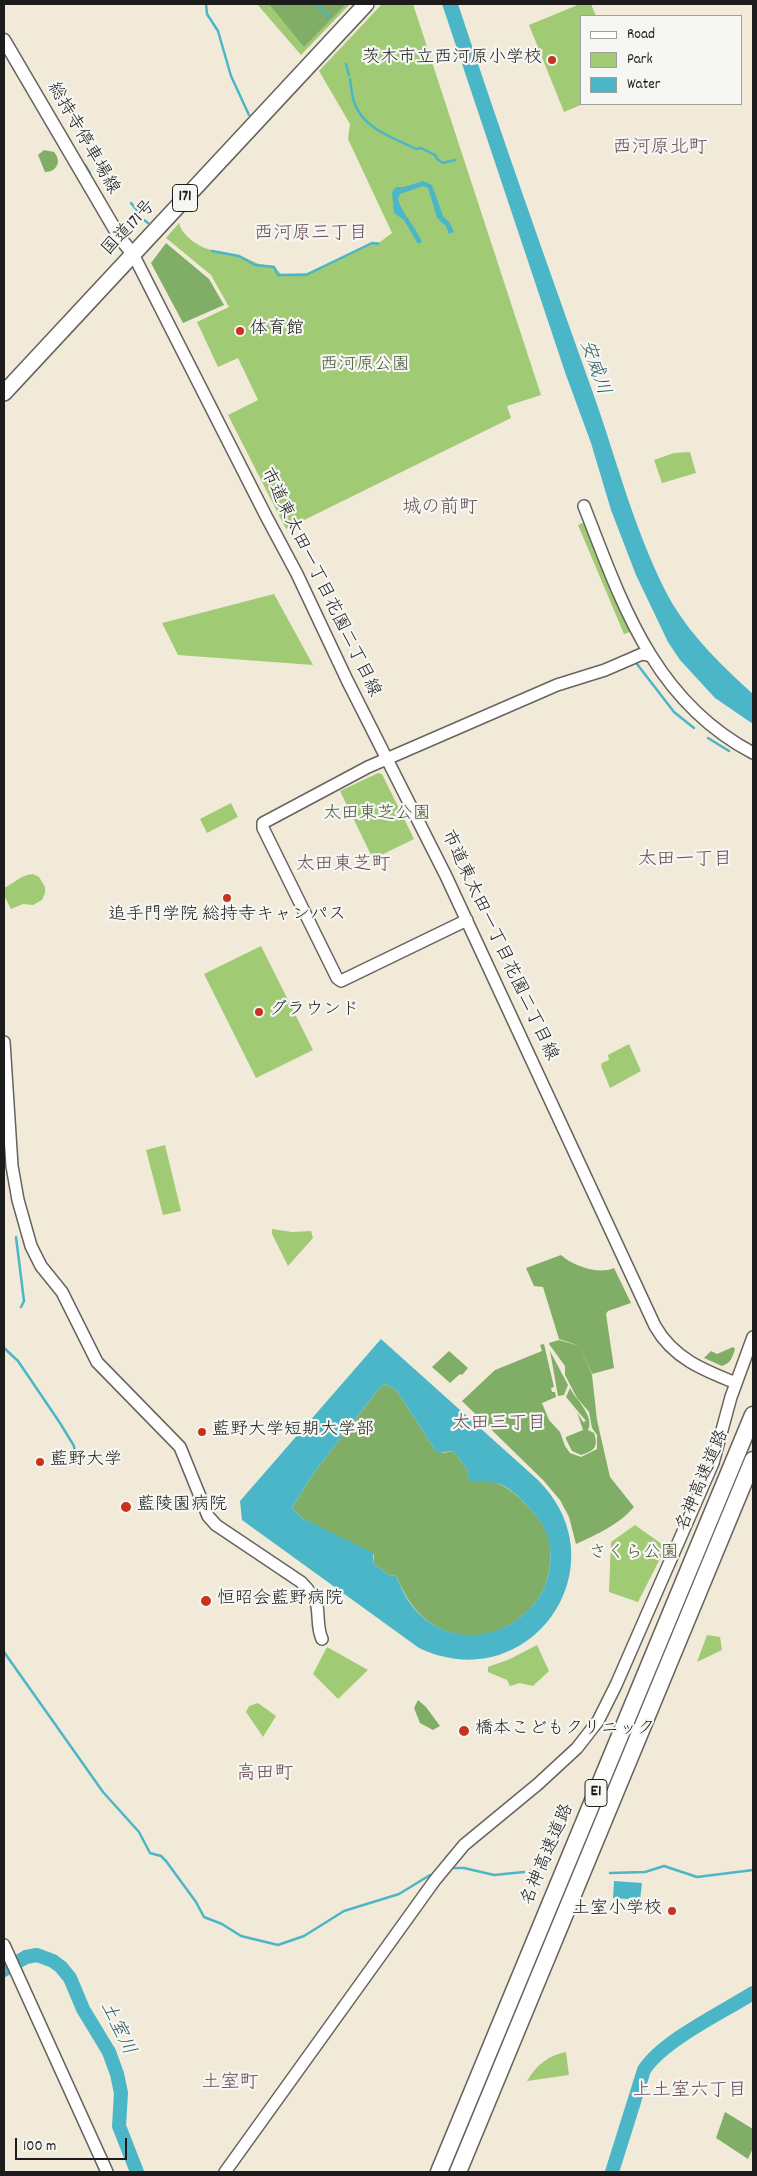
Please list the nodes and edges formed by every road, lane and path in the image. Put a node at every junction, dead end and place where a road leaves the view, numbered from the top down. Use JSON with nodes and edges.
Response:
{"nodes":[{"id":1,"x":366,"y":4,"type":"edge"},
{"id":2,"x":4,"y":40,"type":"edge"},
{"id":3,"x":133,"y":254,"type":"junction"},
{"id":4,"x":4,"y":393,"type":"edge"},
{"id":5,"x":584,"y":506,"type":"dead end"},
{"id":6,"x":651,"y":656,"type":"junction"},
{"id":7,"x":753,"y":753,"type":"edge"},
{"id":8,"x":387,"y":759,"type":"junction"},
{"id":9,"x":467,"y":920,"type":"junction"},
{"id":10,"x":4,"y":1042,"type":"edge"},
{"id":11,"x":753,"y":1337,"type":"edge"},
{"id":12,"x":736,"y":1383,"type":"junction"},
{"id":13,"x":753,"y":1415,"type":"edge"},
{"id":14,"x":753,"y":1460,"type":"edge"},
{"id":15,"x":322,"y":1639,"type":"dead end"},
{"id":16,"x":4,"y":1945,"type":"edge"},
{"id":17,"x":107,"y":2172,"type":"edge"},
{"id":18,"x":225,"y":2172,"type":"edge"},
{"id":19,"x":439,"y":2172,"type":"edge"},
{"id":20,"x":458,"y":2172,"type":"edge"}],
"edges":[{"from":1,"to":3,"type":"highway","name":"国道171号","number":"171"},
{"from":2,"to":3,"type":"main road","name":"総持寺停車場線"},
{"from":3,"to":4,"type":"highway","name":"国道171号","number":"171"},
{"from":3,"to":8,"type":"street","name":"市道東太田一丁目花園二丁目線"},
{"from":5,"to":6,"type":"street"},
{"from":6,"to":7,"type":"street"},
{"from":6,"to":8,"type":"street"},
{"from":8,"to":9,"type":"street","name":"市道東太田一丁目花園二丁目線"},
{"from":8,"to":9,"type":"street"},
{"from":9,"to":12,"type":"street","name":"市道東太田一丁目花園二丁目線"},
{"from":10,"to":15,"type":"street"},
{"from":11,"to":12,"type":"street"},
{"from":12,"to":18,"type":"street"},
{"from":13,"to":19,"type":"highway","name":"名神高速道路","number":"E1"},
{"from":14,"to":20,"type":"highway","name":"名神高速道路","number":"E1"},
{"from":16,"to":17,"type":"street"}]}
